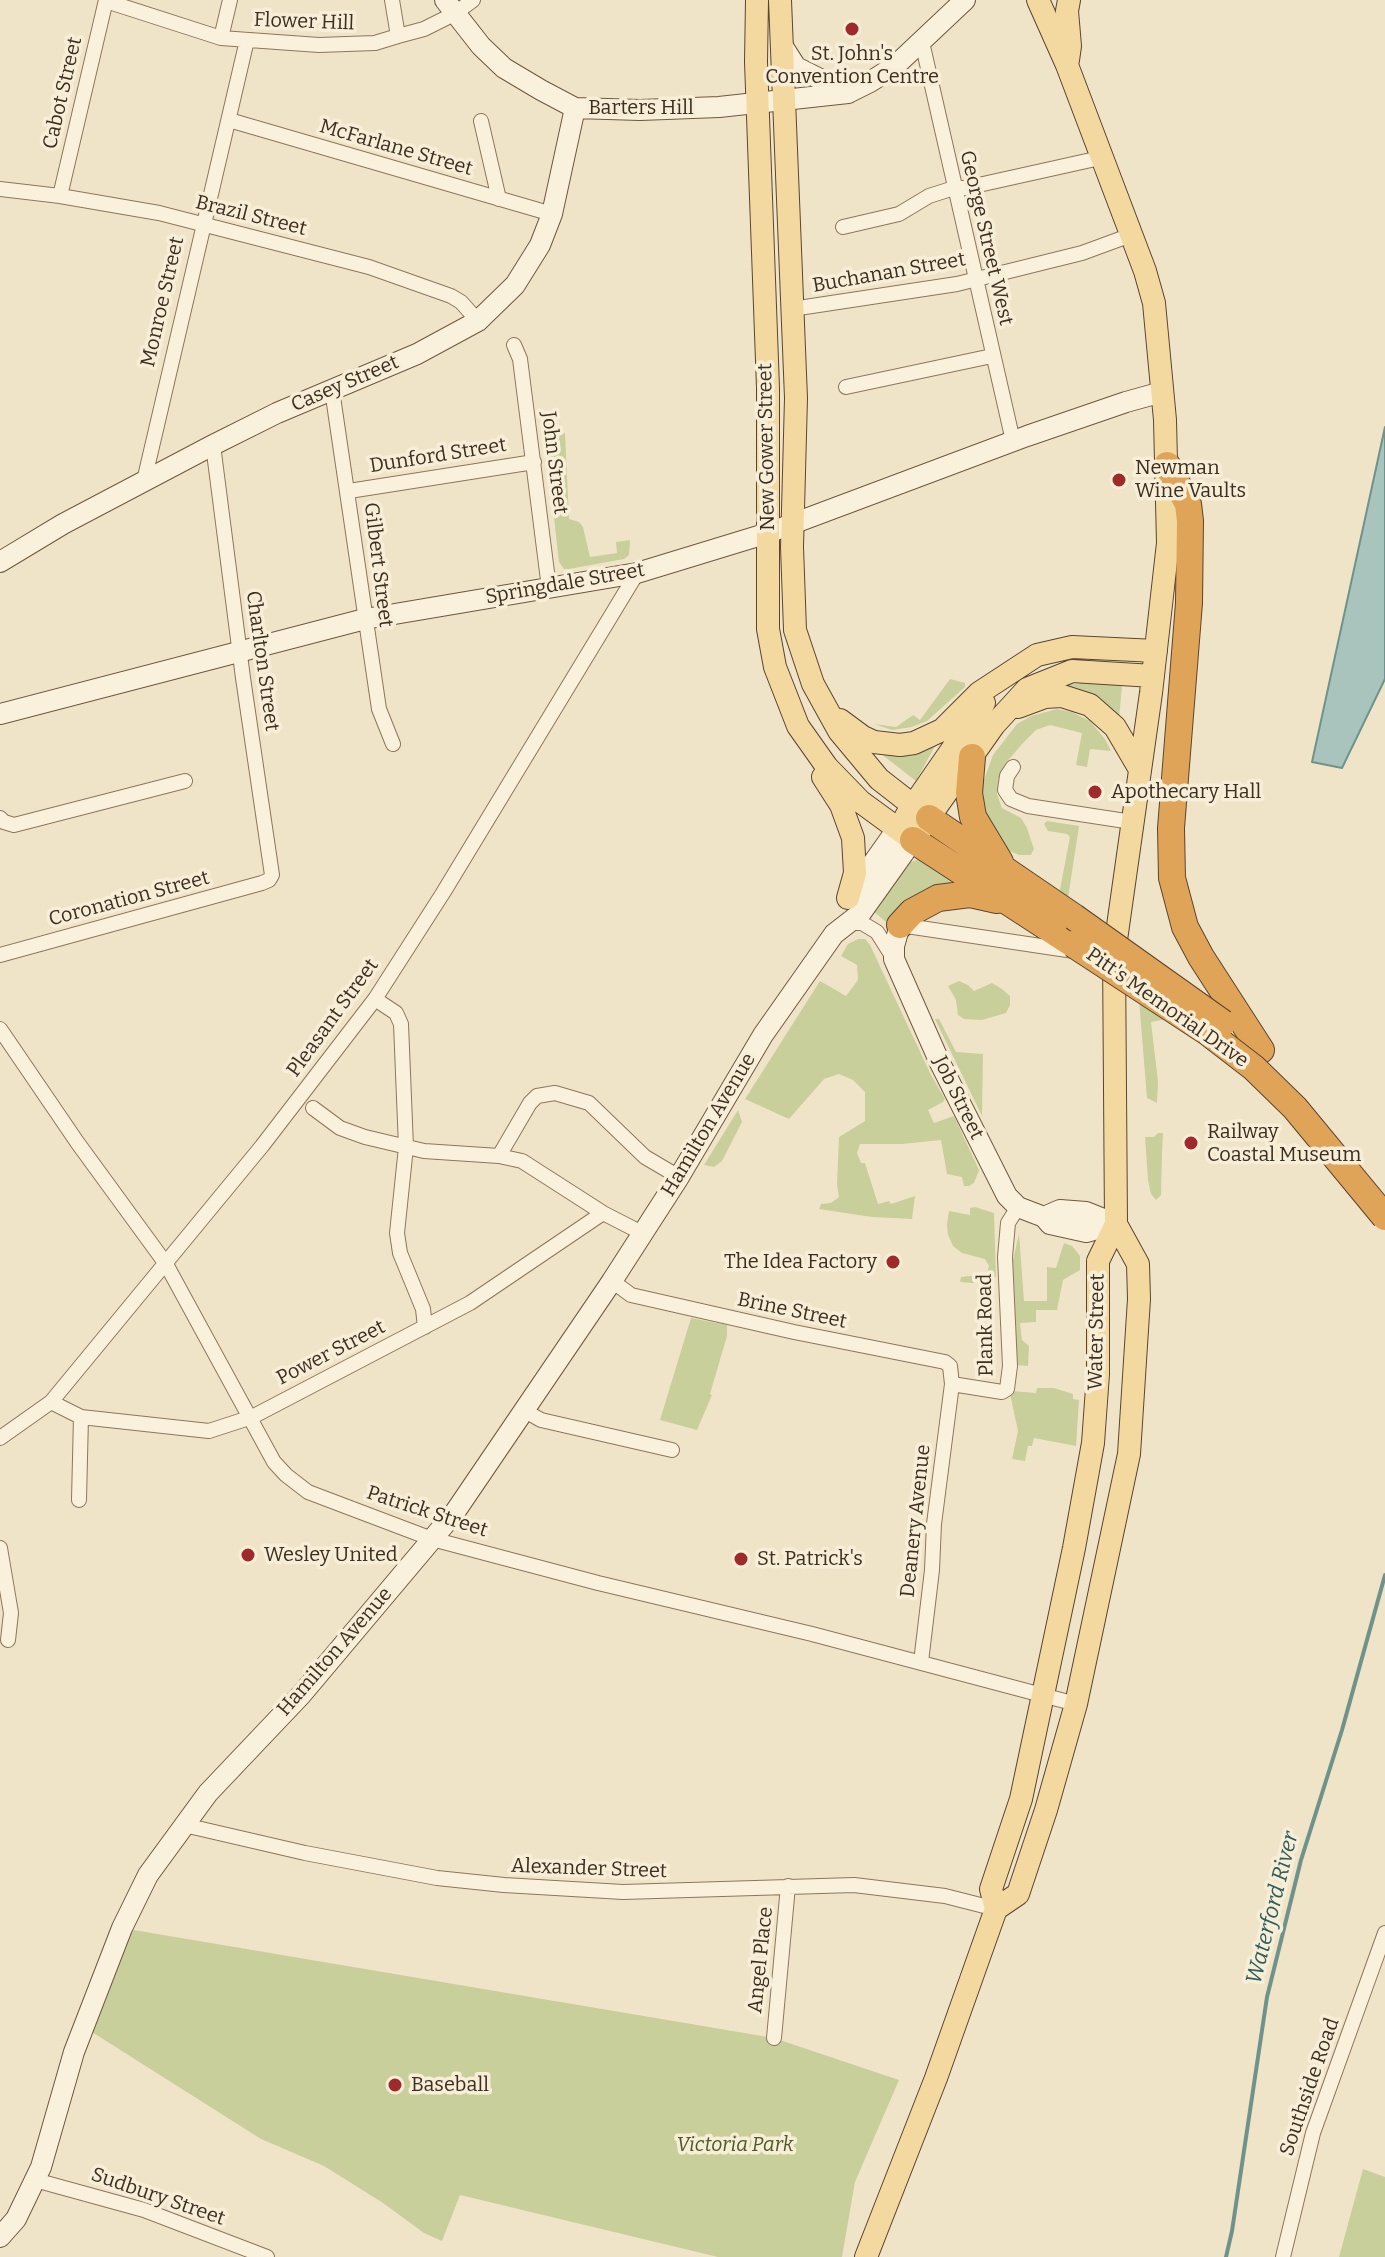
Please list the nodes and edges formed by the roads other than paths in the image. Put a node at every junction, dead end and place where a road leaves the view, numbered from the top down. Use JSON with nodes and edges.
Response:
{"nodes":[{"id":1,"x":106,"y":0,"type":"edge"},
{"id":2,"x":230,"y":0,"type":"edge"},
{"id":3,"x":392,"y":0,"type":"edge"},
{"id":4,"x":473,"y":0,"type":"edge"},
{"id":5,"x":757,"y":0,"type":"edge"},
{"id":6,"x":780,"y":0,"type":"edge"},
{"id":7,"x":1038,"y":0,"type":"edge"},
{"id":8,"x":1069,"y":0,"type":"edge"},
{"id":9,"x":960,"y":2,"type":"edge"},
{"id":10,"x":450,"y":7,"type":"edge"},
{"id":11,"x":398,"y":36,"type":"junction"},
{"id":12,"x":221,"y":38,"type":"junction"},
{"id":13,"x":247,"y":40,"type":"junction"},
{"id":14,"x":922,"y":42,"type":"junction"},
{"id":15,"x":782,"y":45,"type":"junction"},
{"id":16,"x":1067,"y":65,"type":"junction"},
{"id":17,"x":848,"y":93,"type":"junction"},
{"id":18,"x":783,"y":102,"type":"junction"},
{"id":19,"x":758,"y":103,"type":"junction"},
{"id":20,"x":575,"y":108,"type":"junction"},
{"id":21,"x":229,"y":120,"type":"junction"},
{"id":22,"x":481,"y":121,"type":"dead end"},
{"id":23,"x":1100,"y":158,"type":"junction"},
{"id":24,"x":954,"y":188,"type":"junction"},
{"id":25,"x":0,"y":189,"type":"edge"},
{"id":26,"x":60,"y":196,"type":"junction"},
{"id":27,"x":499,"y":199,"type":"junction"},
{"id":28,"x":552,"y":214,"type":"junction"},
{"id":29,"x":202,"y":224,"type":"junction"},
{"id":30,"x":843,"y":227,"type":"dead end"},
{"id":31,"x":1131,"y":235,"type":"junction"},
{"id":32,"x":975,"y":278,"type":"junction"},
{"id":33,"x":792,"y":309,"type":"junction"},
{"id":34,"x":478,"y":321,"type":"junction"},
{"id":35,"x":514,"y":345,"type":"dead end"},
{"id":36,"x":992,"y":356,"type":"junction"},
{"id":37,"x":846,"y":387,"type":"dead end"},
{"id":38,"x":332,"y":390,"type":"junction"},
{"id":39,"x":1162,"y":392,"type":"junction"},
{"id":40,"x":1013,"y":441,"type":"junction"},
{"id":41,"x":213,"y":445,"type":"junction"},
{"id":42,"x":534,"y":462,"type":"junction"},
{"id":43,"x":1167,"y":465,"type":"junction"},
{"id":44,"x":144,"y":481,"type":"junction"},
{"id":45,"x":349,"y":491,"type":"junction"},
{"id":46,"x":793,"y":524,"type":"junction"},
{"id":47,"x":768,"y":533,"type":"junction"},
{"id":48,"x":0,"y":562,"type":"edge"},
{"id":49,"x":637,"y":573,"type":"junction"},
{"id":50,"x":549,"y":588,"type":"junction"},
{"id":51,"x":365,"y":619,"type":"junction"},
{"id":52,"x":1156,"y":651,"type":"junction"},
{"id":53,"x":240,"y":652,"type":"junction"},
{"id":54,"x":1153,"y":676,"type":"junction"},
{"id":55,"x":1005,"y":677,"type":"junction"},
{"id":56,"x":826,"y":710,"type":"junction"},
{"id":57,"x":0,"y":714,"type":"edge"},
{"id":58,"x":1002,"y":715,"type":"junction"},
{"id":59,"x":393,"y":744,"type":"dead end"},
{"id":60,"x":811,"y":746,"type":"junction"},
{"id":61,"x":972,"y":757,"type":"junction"},
{"id":62,"x":1013,"y":767,"type":"dead end"},
{"id":63,"x":1139,"y":768,"type":"junction"},
{"id":64,"x":185,"y":781,"type":"dead end"},
{"id":65,"x":169,"y":785,"type":"junction"},
{"id":66,"x":174,"y":801,"type":"dead end"},
{"id":67,"x":921,"y":812,"type":"junction"},
{"id":68,"x":0,"y":818,"type":"edge"},
{"id":69,"x":1132,"y":822,"type":"junction"},
{"id":70,"x":905,"y":834,"type":"junction"},
{"id":71,"x":1018,"y":877,"type":"junction"},
{"id":72,"x":269,"y":880,"type":"joint"},
{"id":73,"x":848,"y":898,"type":"junction"},
{"id":74,"x":1015,"y":906,"type":"junction"},
{"id":75,"x":900,"y":925,"type":"junction"},
{"id":76,"x":841,"y":928,"type":"junction"},
{"id":77,"x":1114,"y":954,"type":"junction"},
{"id":78,"x":0,"y":955,"type":"edge"},
{"id":79,"x":894,"y":959,"type":"junction"},
{"id":80,"x":375,"y":999,"type":"junction"},
{"id":81,"x":0,"y":1029,"type":"edge"},
{"id":82,"x":1261,"y":1050,"type":"junction"},
{"id":83,"x":313,"y":1108,"type":"dead end"},
{"id":84,"x":406,"y":1147,"type":"junction"},
{"id":85,"x":499,"y":1156,"type":"junction"},
{"id":86,"x":679,"y":1177,"type":"junction"},
{"id":87,"x":1385,"y":1187,"type":"edge"},
{"id":88,"x":1018,"y":1207,"type":"junction"},
{"id":89,"x":603,"y":1213,"type":"junction"},
{"id":90,"x":1385,"y":1217,"type":"edge"},
{"id":91,"x":1116,"y":1224,"type":"junction"},
{"id":92,"x":642,"y":1233,"type":"junction"},
{"id":93,"x":166,"y":1264,"type":"junction"},
{"id":94,"x":612,"y":1281,"type":"junction"},
{"id":95,"x":425,"y":1327,"type":"junction"},
{"id":96,"x":952,"y":1384,"type":"junction"},
{"id":97,"x":51,"y":1402,"type":"junction"},
{"id":98,"x":525,"y":1411,"type":"junction"},
{"id":99,"x":81,"y":1417,"type":"junction"},
{"id":100,"x":252,"y":1417,"type":"junction"},
{"id":101,"x":0,"y":1438,"type":"edge"},
{"id":102,"x":672,"y":1450,"type":"dead end"},
{"id":103,"x":79,"y":1500,"type":"dead end"},
{"id":104,"x":432,"y":1539,"type":"junction"},
{"id":105,"x":0,"y":1548,"type":"edge"},
{"id":106,"x":8,"y":1640,"type":"dead end"},
{"id":107,"x":921,"y":1662,"type":"junction"},
{"id":108,"x":1042,"y":1694,"type":"junction"},
{"id":109,"x":1076,"y":1704,"type":"junction"},
{"id":110,"x":184,"y":1825,"type":"junction"},
{"id":111,"x":788,"y":1886,"type":"junction"},
{"id":112,"x":996,"y":1909,"type":"junction"},
{"id":113,"x":1385,"y":1933,"type":"edge"},
{"id":114,"x":774,"y":2038,"type":"dead end"},
{"id":115,"x":35,"y":2180,"type":"junction"},
{"id":116,"x":0,"y":2237,"type":"edge"},
{"id":117,"x":267,"y":2257,"type":"edge"},
{"id":118,"x":866,"y":2257,"type":"edge"},
{"id":119,"x":1283,"y":2257,"type":"edge"}],
"edges":[{"from":1,"to":12,"type":"street","name":"Flower Hill"},
{"from":1,"to":26,"type":"street","name":"Cabot Street"},
{"from":2,"to":12,"type":"street"},
{"from":3,"to":11,"type":"street"},
{"from":4,"to":10,"type":"street","name":"Flower Hill"},
{"from":5,"to":19,"type":"main road","name":"New Gower Street"},
{"from":6,"to":15,"type":"main road","name":"New Gower Street"},
{"from":7,"to":16,"type":"main road"},
{"from":8,"to":16,"type":"main road"},
{"from":9,"to":14,"type":"street"},
{"from":10,"to":11,"type":"street","name":"Flower Hill"},
{"from":10,"to":20,"type":"street","name":"Barters Hill"},
{"from":11,"to":13,"type":"street","name":"Flower Hill"},
{"from":12,"to":13,"type":"street","name":"Flower Hill"},
{"from":13,"to":21,"type":"street","name":"Monroe Street"},
{"from":14,"to":17,"type":"street"},
{"from":14,"to":24,"type":"street","name":"George Street West"},
{"from":15,"to":17,"type":"street"},
{"from":15,"to":18,"type":"main road","name":"New Gower Street"},
{"from":16,"to":23,"type":"main road"},
{"from":17,"to":18,"type":"street","name":"Barters Hill"},
{"from":18,"to":19,"type":"street","name":"Barters Hill"},
{"from":18,"to":33,"type":"main road","name":"New Gower Street"},
{"from":19,"to":20,"type":"street","name":"Barters Hill"},
{"from":19,"to":47,"type":"main road","name":"New Gower Street"},
{"from":20,"to":28,"type":"street","name":"Casey Street"},
{"from":21,"to":27,"type":"street","name":"McFarlane Street"},
{"from":21,"to":29,"type":"street","name":"Monroe Street"},
{"from":22,"to":27,"type":"street"},
{"from":23,"to":24,"type":"street"},
{"from":23,"to":31,"type":"main road"},
{"from":24,"to":30,"type":"street"},
{"from":24,"to":32,"type":"street","name":"George Street West"},
{"from":25,"to":26,"type":"street","name":"Brazil Street"},
{"from":26,"to":29,"type":"street","name":"Brazil Street"},
{"from":27,"to":28,"type":"street","name":"McFarlane Street"},
{"from":28,"to":34,"type":"street","name":"Casey Street"},
{"from":29,"to":34,"type":"street","name":"Brazil Street"},
{"from":29,"to":44,"type":"street","name":"Monroe Street"},
{"from":31,"to":32,"type":"street","name":"Buchanan Street"},
{"from":31,"to":39,"type":"main road"},
{"from":32,"to":33,"type":"street","name":"Buchanan Street"},
{"from":32,"to":36,"type":"street","name":"George Street West"},
{"from":33,"to":46,"type":"main road","name":"New Gower Street"},
{"from":34,"to":38,"type":"street","name":"Casey Street"},
{"from":35,"to":42,"type":"street","name":"John Street"},
{"from":36,"to":37,"type":"street"},
{"from":36,"to":40,"type":"street","name":"George Street West"},
{"from":38,"to":41,"type":"street","name":"Casey Street"},
{"from":38,"to":45,"type":"street","name":"Gilbert Street"},
{"from":39,"to":40,"type":"street","name":"Springdale Street"},
{"from":39,"to":43,"type":"main road"},
{"from":40,"to":46,"type":"street","name":"Springdale Street"},
{"from":41,"to":44,"type":"street","name":"Casey Street"},
{"from":41,"to":53,"type":"street","name":"Charlton Street"},
{"from":42,"to":45,"type":"street","name":"Dunford Street"},
{"from":42,"to":50,"type":"street","name":"John Street"},
{"from":43,"to":52,"type":"main road"},
{"from":43,"to":82,"type":"highway"},
{"from":44,"to":48,"type":"street","name":"Casey Street"},
{"from":45,"to":51,"type":"street","name":"Gilbert Street"},
{"from":46,"to":47,"type":"street","name":"Springdale Street"},
{"from":46,"to":56,"type":"main road","name":"New Gower Street"},
{"from":47,"to":49,"type":"street","name":"Springdale Street"},
{"from":47,"to":60,"type":"main road","name":"New Gower Street"},
{"from":49,"to":50,"type":"street","name":"Springdale Street"},
{"from":49,"to":80,"type":"street","name":"Pleasant Street"},
{"from":50,"to":51,"type":"street","name":"Springdale Street"},
{"from":51,"to":53,"type":"street","name":"Springdale Street"},
{"from":51,"to":59,"type":"street","name":"Gilbert Street"},
{"from":52,"to":54,"type":"main road"},
{"from":52,"to":55,"type":"main road"},
{"from":53,"to":57,"type":"street","name":"Springdale Street"},
{"from":53,"to":72,"type":"street","name":"Charlton Street"},
{"from":54,"to":58,"type":"main road"},
{"from":54,"to":63,"type":"main road"},
{"from":55,"to":56,"type":"main road"},
{"from":55,"to":67,"type":"main road"},
{"from":56,"to":67,"type":"main road","name":"New Gower Street"},
{"from":58,"to":61,"type":"main road"},
{"from":58,"to":63,"type":"main road"},
{"from":60,"to":70,"type":"main road","name":"New Gower Street"},
{"from":60,"to":73,"type":"main road"},
{"from":61,"to":67,"type":"main road"},
{"from":61,"to":71,"type":"highway"},
{"from":62,"to":69,"type":"street"},
{"from":63,"to":69,"type":"main road"},
{"from":64,"to":65,"type":"street"},
{"from":65,"to":66,"type":"street"},
{"from":65,"to":68,"type":"street"},
{"from":67,"to":70,"type":"main road"},
{"from":67,"to":71,"type":"highway","name":"Pitt's Memorial Drive"},
{"from":69,"to":77,"type":"main road"},
{"from":70,"to":73,"type":"street","name":"Hamilton Avenue"},
{"from":70,"to":74,"type":"highway","name":"Pitt's Memorial Drive"},
{"from":70,"to":76,"type":"street","name":"Hamilton Avenue"},
{"from":71,"to":82,"type":"highway","name":"Pitt's Memorial Drive","bridge":true},
{"from":72,"to":78,"type":"street","name":"Coronation Street"},
{"from":73,"to":76,"type":"street","name":"Hamilton Avenue"},
{"from":74,"to":75,"type":"highway"},
{"from":74,"to":90,"type":"highway","name":"Pitt's Memorial Drive","bridge":true},
{"from":75,"to":77,"type":"street"},
{"from":75,"to":79,"type":"street"},
{"from":76,"to":79,"type":"street","name":"Job Street"},
{"from":76,"to":86,"type":"street","name":"Hamilton Avenue"},
{"from":77,"to":91,"type":"main road"},
{"from":79,"to":88,"type":"street","name":"Job Street"},
{"from":80,"to":84,"type":"street"},
{"from":80,"to":93,"type":"street","name":"Pleasant Street"},
{"from":81,"to":93,"type":"street","name":"Patrick Street"},
{"from":82,"to":87,"type":"highway","name":"Pitt's Memorial Drive"},
{"from":83,"to":84,"type":"street"},
{"from":84,"to":85,"type":"street"},
{"from":84,"to":95,"type":"street"},
{"from":85,"to":86,"type":"street"},
{"from":85,"to":89,"type":"street"},
{"from":86,"to":92,"type":"street","name":"Hamilton Avenue"},
{"from":88,"to":91,"type":"street"},
{"from":88,"to":96,"type":"street","name":"Plank Road"},
{"from":89,"to":92,"type":"street"},
{"from":89,"to":95,"type":"street","name":"Power Street"},
{"from":91,"to":108,"type":"main road","name":"Water Street"},
{"from":91,"to":109,"type":"main road","name":"Water Street"},
{"from":92,"to":94,"type":"street","name":"Hamilton Avenue"},
{"from":93,"to":97,"type":"street","name":"Pleasant Street"},
{"from":93,"to":100,"type":"street","name":"Patrick Street"},
{"from":94,"to":96,"type":"street","name":"Brine Street"},
{"from":94,"to":98,"type":"street","name":"Hamilton Avenue"},
{"from":95,"to":100,"type":"street","name":"Power Street"},
{"from":96,"to":107,"type":"street","name":"Deanery Avenue"},
{"from":97,"to":99,"type":"street","name":"Power Street"},
{"from":97,"to":101,"type":"street","name":"Pleasant Street"},
{"from":98,"to":102,"type":"street"},
{"from":98,"to":104,"type":"street","name":"Hamilton Avenue"},
{"from":99,"to":100,"type":"street","name":"Power Street"},
{"from":99,"to":103,"type":"street"},
{"from":100,"to":104,"type":"street","name":"Patrick Street"},
{"from":104,"to":107,"type":"street","name":"Patrick Street"},
{"from":104,"to":110,"type":"street","name":"Hamilton Avenue"},
{"from":105,"to":106,"type":"street"},
{"from":107,"to":108,"type":"street","name":"Patrick Street"},
{"from":108,"to":109,"type":"street","name":"Patrick Street"},
{"from":108,"to":112,"type":"main road","name":"Water Street"},
{"from":109,"to":112,"type":"main road","name":"Water Street"},
{"from":110,"to":111,"type":"street","name":"Alexander Street"},
{"from":110,"to":115,"type":"street","name":"Hamilton Avenue"},
{"from":111,"to":112,"type":"street","name":"Alexander Street"},
{"from":111,"to":114,"type":"street","name":"Angel Place"},
{"from":112,"to":118,"type":"main road"},
{"from":113,"to":119,"type":"street","name":"Southside Road"},
{"from":115,"to":116,"type":"street","name":"Hamilton Avenue"},
{"from":115,"to":117,"type":"street","name":"Sudbury Street"}]}
